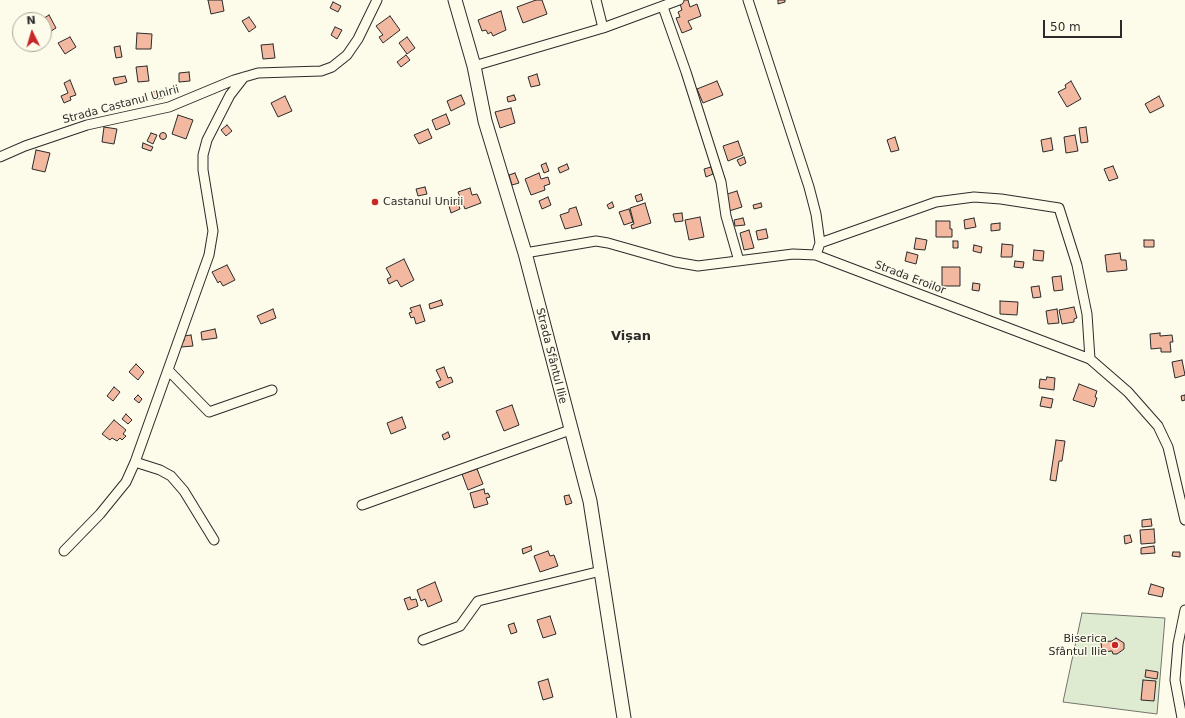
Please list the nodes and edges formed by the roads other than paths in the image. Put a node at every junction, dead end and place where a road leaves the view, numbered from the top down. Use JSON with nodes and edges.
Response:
{"nodes":[{"id":1,"x":377,"y":0,"type":"edge"},
{"id":2,"x":455,"y":0,"type":"edge"},
{"id":3,"x":596,"y":0,"type":"edge"},
{"id":4,"x":679,"y":0,"type":"edge"},
{"id":5,"x":748,"y":0,"type":"edge"},
{"id":6,"x":662,"y":7,"type":"junction"},
{"id":7,"x":603,"y":28,"type":"junction"},
{"id":8,"x":474,"y":66,"type":"junction"},
{"id":9,"x":244,"y":77,"type":"junction"},
{"id":10,"x":0,"y":157,"type":"edge"},
{"id":11,"x":820,"y":243,"type":"junction"},
{"id":12,"x":525,"y":253,"type":"junction"},
{"id":13,"x":816,"y":255,"type":"junction"},
{"id":14,"x":739,"y":261,"type":"junction"},
{"id":15,"x":1090,"y":359,"type":"junction"},
{"id":16,"x":169,"y":371,"type":"junction"},
{"id":17,"x":272,"y":390,"type":"dead end"},
{"id":18,"x":570,"y":430,"type":"junction"},
{"id":19,"x":135,"y":462,"type":"junction"},
{"id":20,"x":362,"y":505,"type":"dead end"},
{"id":21,"x":1185,"y":520,"type":"edge"},
{"id":22,"x":214,"y":540,"type":"dead end"},
{"id":23,"x":64,"y":551,"type":"dead end"},
{"id":24,"x":601,"y":571,"type":"junction"},
{"id":25,"x":1185,"y":614,"type":"edge"},
{"id":26,"x":423,"y":640,"type":"dead end"},
{"id":27,"x":624,"y":718,"type":"edge"},
{"id":28,"x":1182,"y":718,"type":"edge"}],
"edges":[{"from":1,"to":9,"type":"street","name":"Strada Castanul Unirii"},
{"from":2,"to":8,"type":"street","name":"Strada Sfântul Ilie"},
{"from":3,"to":7,"type":"street"},
{"from":4,"to":6,"type":"street"},
{"from":5,"to":11,"type":"street"},
{"from":6,"to":7,"type":"street"},
{"from":6,"to":14,"type":"street"},
{"from":7,"to":8,"type":"street"},
{"from":8,"to":12,"type":"street","name":"Strada Sfântul Ilie"},
{"from":9,"to":10,"type":"street","name":"Strada Castanul Unirii"},
{"from":9,"to":16,"type":"street"},
{"from":11,"to":13,"type":"street"},
{"from":11,"to":15,"type":"street"},
{"from":12,"to":14,"type":"street","name":"Strada Eroilor"},
{"from":12,"to":18,"type":"street","name":"Strada Sfântul Ilie"},
{"from":13,"to":14,"type":"street","name":"Strada Eroilor"},
{"from":13,"to":15,"type":"street","name":"Strada Eroilor"},
{"from":15,"to":21,"type":"street","name":"Strada Eroilor"},
{"from":16,"to":17,"type":"street"},
{"from":16,"to":19,"type":"street"},
{"from":18,"to":20,"type":"street"},
{"from":18,"to":24,"type":"street","name":"Strada Sfântul Ilie"},
{"from":19,"to":22,"type":"street"},
{"from":19,"to":23,"type":"street"},
{"from":24,"to":26,"type":"street"},
{"from":24,"to":27,"type":"street","name":"Strada Sfântul Ilie"},
{"from":25,"to":28,"type":"street"}]}
